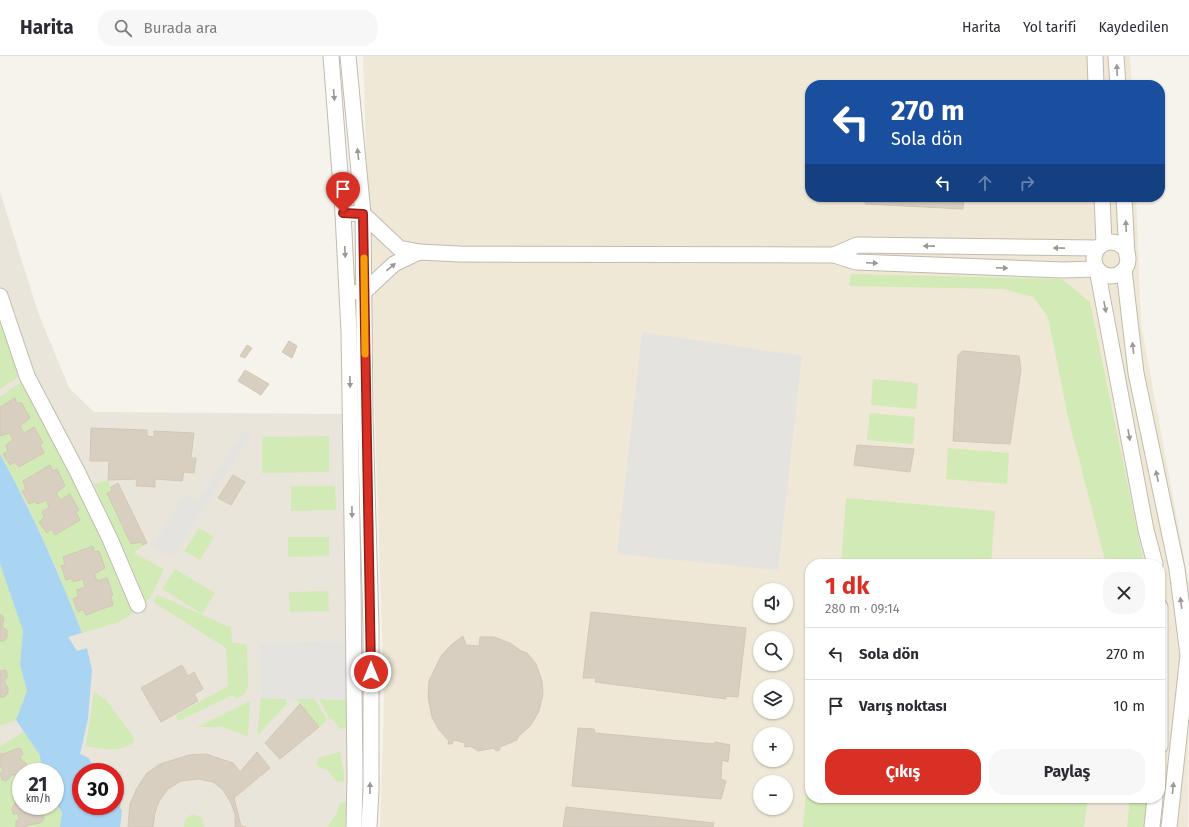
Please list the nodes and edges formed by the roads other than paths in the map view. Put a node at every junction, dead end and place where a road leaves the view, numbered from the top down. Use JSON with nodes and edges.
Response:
{"nodes":[{"id":1,"x":331,"y":56,"type":"edge"},
{"id":2,"x":348,"y":56,"type":"edge"},
{"id":3,"x":1095,"y":56,"type":"edge"},
{"id":4,"x":1116,"y":56,"type":"edge"},
{"id":5,"x":1096,"y":80,"type":"edge"},
{"id":6,"x":1118,"y":80,"type":"edge"},
{"id":7,"x":1102,"y":202,"type":"edge"},
{"id":8,"x":1124,"y":202,"type":"edge"},
{"id":9,"x":343,"y":213,"type":"junction"},
{"id":10,"x":363,"y":214,"type":"junction"},
{"id":11,"x":1101,"y":246,"type":"junction"},
{"id":12,"x":419,"y":252,"type":"junction"},
{"id":13,"x":834,"y":255,"type":"junction"},
{"id":14,"x":1126,"y":263,"type":"junction"},
{"id":15,"x":1097,"y":269,"type":"junction"},
{"id":16,"x":364,"y":292,"type":"junction"},
{"id":17,"x":347,"y":293,"type":"junction"},
{"id":18,"x":0,"y":296,"type":"edge"},
{"id":19,"x":1154,"y":559,"type":"edge"},
{"id":20,"x":138,"y":605,"type":"dead end"},
{"id":21,"x":1154,"y":803,"type":"edge"},
{"id":22,"x":354,"y":827,"type":"edge"},
{"id":23,"x":369,"y":827,"type":"edge"},
{"id":24,"x":1152,"y":827,"type":"edge"},
{"id":25,"x":1169,"y":827,"type":"edge"}],
"edges":[{"from":1,"to":9,"type":"street","one_way":true},
{"from":10,"to":2,"type":"street","one_way":true},
{"from":3,"to":5,"type":"street"},
{"from":6,"to":4,"type":"street","one_way":true},
{"from":7,"to":11,"type":"street"},
{"from":14,"to":8,"type":"street","one_way":true},
{"from":9,"to":10,"type":"street"},
{"from":9,"to":17,"type":"street","one_way":true},
{"from":10,"to":12,"type":"street"},
{"from":10,"to":16,"type":"street"},
{"from":11,"to":13,"type":"street","one_way":true},
{"from":11,"to":14,"type":"street"},
{"from":11,"to":15,"type":"street"},
{"from":12,"to":13,"type":"street"},
{"from":16,"to":12,"type":"street","one_way":true},
{"from":13,"to":15,"type":"street","one_way":true},
{"from":14,"to":15,"type":"street"},
{"from":25,"to":14,"type":"street","one_way":true},
{"from":15,"to":19,"type":"street","one_way":true},
{"from":16,"to":17,"type":"street"},
{"from":23,"to":16,"type":"street","one_way":true},
{"from":17,"to":22,"type":"street","one_way":true},
{"from":18,"to":20,"type":"street"},
{"from":21,"to":24,"type":"street"}]}
